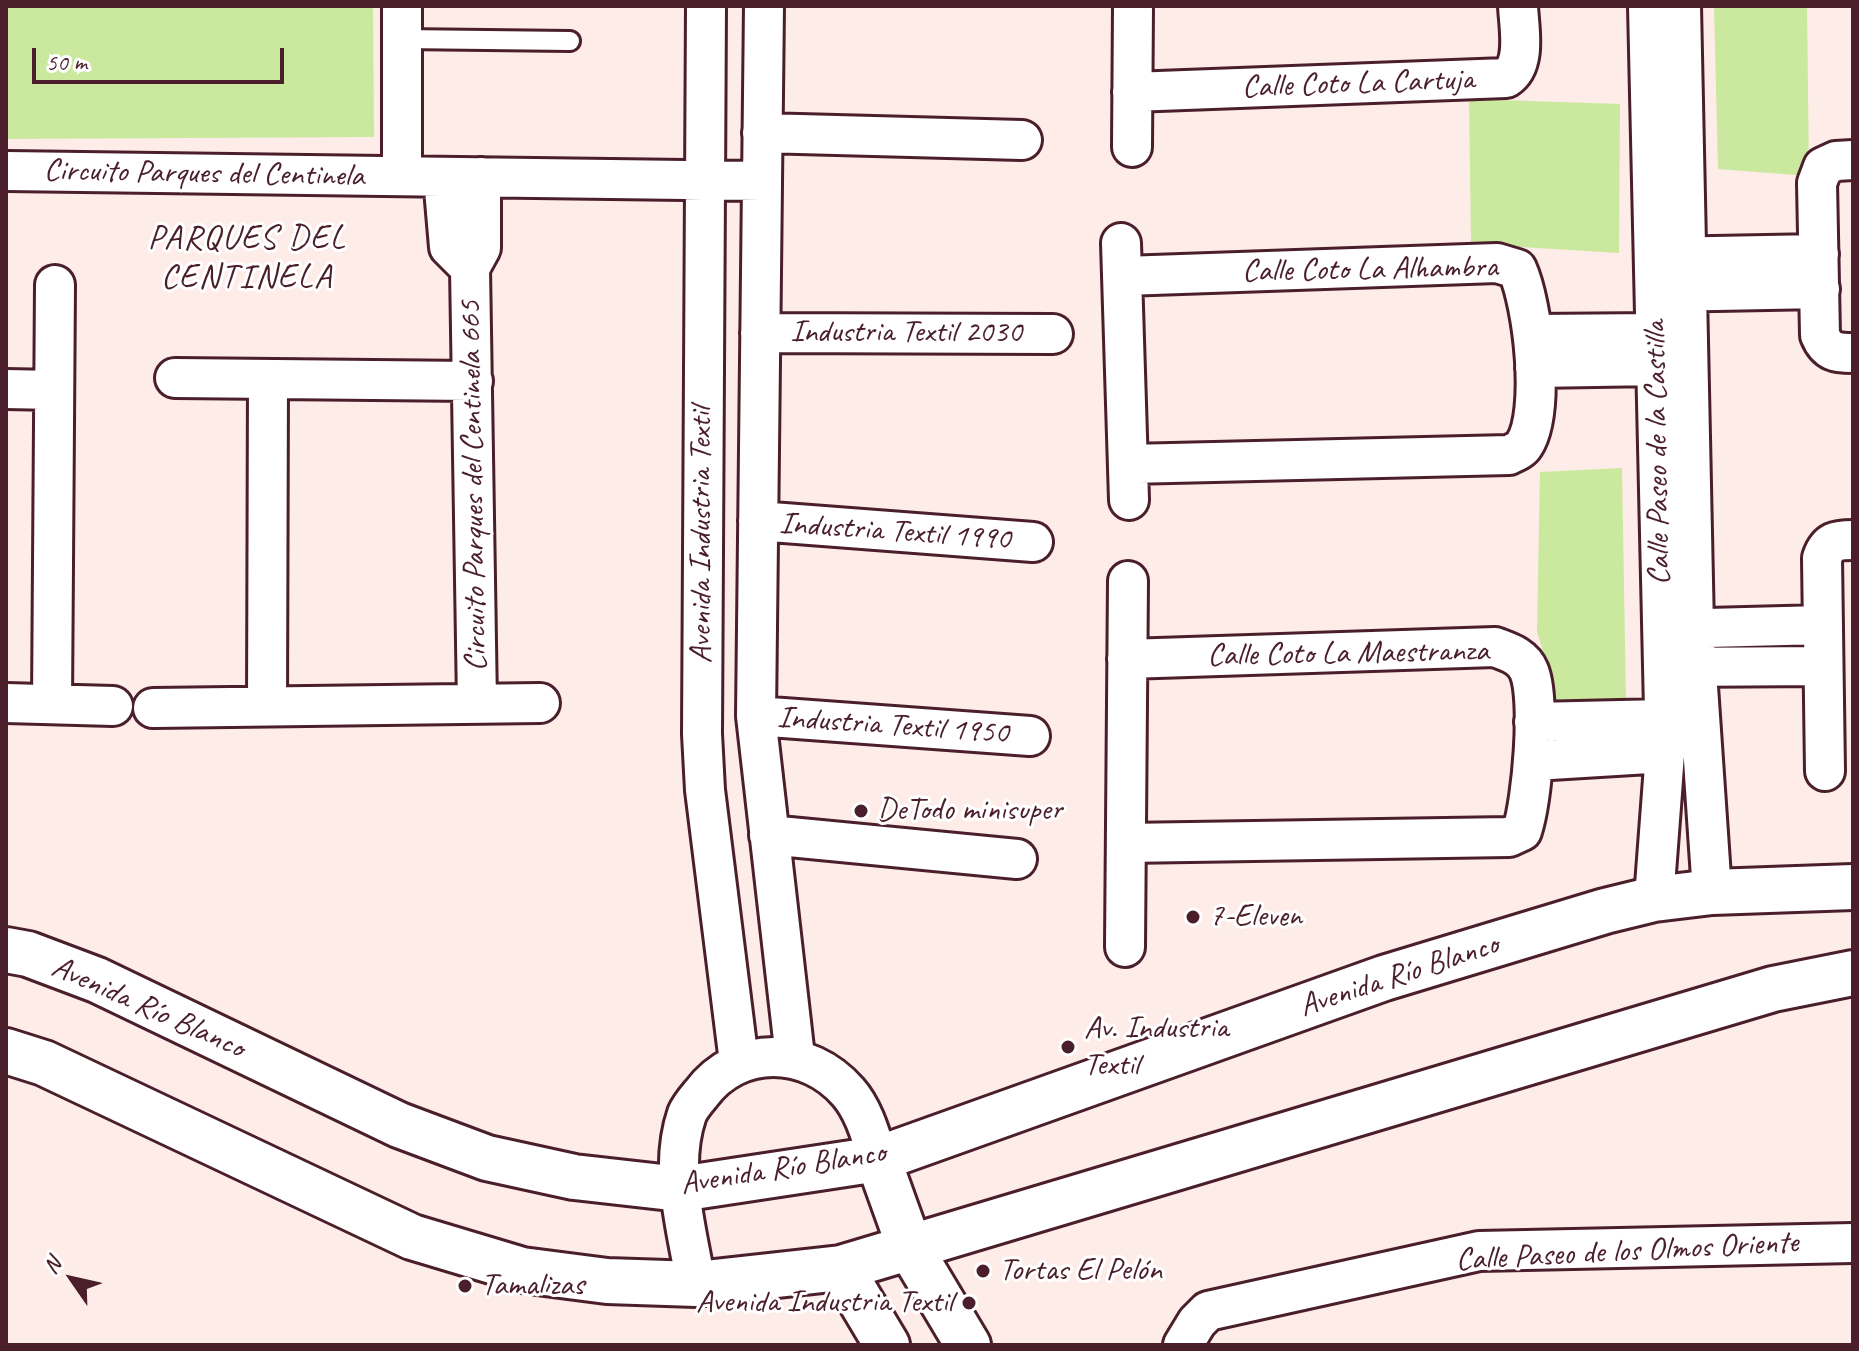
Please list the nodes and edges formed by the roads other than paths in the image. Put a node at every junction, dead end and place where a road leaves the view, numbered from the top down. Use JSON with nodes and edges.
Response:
{"nodes":[{"id":1,"x":706,"y":6,"type":"edge"},
{"id":2,"x":764,"y":6,"type":"edge"},
{"id":3,"x":1133,"y":6,"type":"edge"},
{"id":4,"x":1518,"y":6,"type":"edge"},
{"id":5,"x":1648,"y":6,"type":"edge"},
{"id":6,"x":1681,"y":6,"type":"edge"},
{"id":7,"x":402,"y":22,"type":"edge"},
{"id":8,"x":570,"y":41,"type":"dead end"},
{"id":9,"x":1132,"y":92,"type":"junction"},
{"id":10,"x":762,"y":133,"type":"junction"},
{"id":11,"x":1022,"y":140,"type":"dead end"},
{"id":12,"x":1132,"y":147,"type":"dead end"},
{"id":13,"x":1853,"y":160,"type":"edge"},
{"id":14,"x":6,"y":171,"type":"edge"},
{"id":15,"x":402,"y":176,"type":"junction"},
{"id":16,"x":443,"y":177,"type":"junction"},
{"id":17,"x":481,"y":177,"type":"junction"},
{"id":18,"x":703,"y":180,"type":"junction"},
{"id":19,"x":761,"y":181,"type":"junction"},
{"id":20,"x":470,"y":268,"type":"junction"},
{"id":21,"x":1820,"y":272,"type":"junction"},
{"id":22,"x":1670,"y":275,"type":"junction"},
{"id":23,"x":55,"y":285,"type":"dead end"},
{"id":24,"x":760,"y":333,"type":"junction"},
{"id":25,"x":1053,"y":334,"type":"dead end"},
{"id":26,"x":1656,"y":349,"type":"junction"},
{"id":27,"x":1534,"y":351,"type":"junction"},
{"id":28,"x":1853,"y":353,"type":"edge"},
{"id":29,"x":175,"y":378,"type":"dead end"},
{"id":30,"x":268,"y":379,"type":"junction"},
{"id":31,"x":473,"y":381,"type":"junction"},
{"id":32,"x":6,"y":389,"type":"edge"},
{"id":33,"x":54,"y":390,"type":"junction"},
{"id":34,"x":758,"y":521,"type":"junction"},
{"id":35,"x":1853,"y":540,"type":"edge"},
{"id":36,"x":1033,"y":542,"type":"dead end"},
{"id":37,"x":1128,"y":581,"type":"dead end"},
{"id":38,"x":1823,"y":625,"type":"junction"},
{"id":39,"x":1679,"y":648,"type":"junction"},
{"id":40,"x":1127,"y":659,"type":"junction"},
{"id":41,"x":1823,"y":666,"type":"junction"},
{"id":42,"x":6,"y":703,"type":"edge"},
{"id":43,"x":52,"y":703,"type":"junction"},
{"id":44,"x":540,"y":703,"type":"dead end"},
{"id":45,"x":477,"y":704,"type":"junction"},
{"id":46,"x":113,"y":706,"type":"dead end"},
{"id":47,"x":267,"y":706,"type":"junction"},
{"id":48,"x":153,"y":708,"type":"dead end"},
{"id":49,"x":756,"y":716,"type":"junction"},
{"id":50,"x":1534,"y":722,"type":"junction"},
{"id":51,"x":1030,"y":736,"type":"dead end"},
{"id":52,"x":1664,"y":736,"type":"junction"},
{"id":53,"x":1834,"y":748,"type":"edge"},
{"id":54,"x":1534,"y":761,"type":"junction"},
{"id":55,"x":769,"y":835,"type":"junction"},
{"id":56,"x":1126,"y":843,"type":"junction"},
{"id":57,"x":1017,"y":859,"type":"dead end"},
{"id":58,"x":1853,"y":887,"type":"edge"},
{"id":59,"x":1712,"y":892,"type":"junction"},
{"id":60,"x":1654,"y":899,"type":"junction"},
{"id":61,"x":1125,"y":947,"type":"dead end"},
{"id":62,"x":6,"y":950,"type":"edge"},
{"id":63,"x":1853,"y":973,"type":"edge"},
{"id":64,"x":6,"y":1051,"type":"edge"},
{"id":65,"x":795,"y":1057,"type":"junction"},
{"id":66,"x":739,"y":1062,"type":"junction"},
{"id":67,"x":878,"y":1159,"type":"junction"},
{"id":68,"x":680,"y":1189,"type":"junction"},
{"id":69,"x":1853,"y":1243,"type":"edge"},
{"id":70,"x":910,"y":1248,"type":"junction"},
{"id":71,"x":841,"y":1268,"type":"junction"},
{"id":72,"x":696,"y":1284,"type":"junction"},
{"id":73,"x":887,"y":1345,"type":"edge"},
{"id":74,"x":968,"y":1345,"type":"edge"},
{"id":75,"x":1183,"y":1345,"type":"edge"}],
"edges":[{"from":1,"to":18,"type":"street","name":"Avenida Industria Textil"},
{"from":2,"to":10,"type":"street","name":"Avenida Industria Textil"},
{"from":3,"to":9,"type":"street"},
{"from":4,"to":9,"type":"street","name":"Calle Coto La Cartuja"},
{"from":5,"to":22,"type":"street","name":"Calle Paseo de la Castilla"},
{"from":6,"to":22,"type":"street","name":"Calle Paseo de la Castilla"},
{"from":7,"to":8,"type":"lane"},
{"from":7,"to":15,"type":"street","name":"Circuito Parques del Centinela"},
{"from":9,"to":12,"type":"street"},
{"from":10,"to":11,"type":"street"},
{"from":10,"to":19,"type":"street","name":"Avenida Industria Textil"},
{"from":13,"to":21,"type":"street"},
{"from":14,"to":15,"type":"street","name":"Circuito Parques del Centinela"},
{"from":15,"to":16,"type":"street","name":"Circuito Parques del Centinela"},
{"from":16,"to":17,"type":"street","name":"Circuito Parques del Centinela"},
{"from":16,"to":20,"type":"street"},
{"from":17,"to":18,"type":"street","name":"Circuito Parques del Centinela"},
{"from":17,"to":20,"type":"street","name":"Circuito Parques del Centinela 665"},
{"from":18,"to":19,"type":"street","name":"Circuito Parques del Centinela"},
{"from":18,"to":66,"type":"street","name":"Avenida Industria Textil"},
{"from":19,"to":24,"type":"street","name":"Avenida Industria Textil"},
{"from":20,"to":31,"type":"street","name":"Circuito Parques del Centinela 665"},
{"from":21,"to":22,"type":"street"},
{"from":21,"to":28,"type":"street"},
{"from":22,"to":26,"type":"street","name":"Calle Paseo de la Castilla"},
{"from":22,"to":39,"type":"street","name":"Calle Paseo de la Castilla"},
{"from":23,"to":33,"type":"street"},
{"from":24,"to":25,"type":"street","name":"Industria Textil 2030"},
{"from":24,"to":34,"type":"street","name":"Avenida Industria Textil"},
{"from":26,"to":27,"type":"street"},
{"from":26,"to":39,"type":"street","name":"Calle Paseo de la Castilla"},
{"from":27,"to":27,"type":"street","name":"Calle Coto La Alhambra"},
{"from":29,"to":30,"type":"street"},
{"from":30,"to":31,"type":"street"},
{"from":30,"to":47,"type":"street"},
{"from":31,"to":45,"type":"street","name":"Circuito Parques del Centinela 665"},
{"from":32,"to":33,"type":"street"},
{"from":33,"to":43,"type":"street"},
{"from":34,"to":36,"type":"street","name":"Industria Textil 1990"},
{"from":34,"to":49,"type":"street","name":"Avenida Industria Textil"},
{"from":35,"to":38,"type":"street"},
{"from":37,"to":40,"type":"street"},
{"from":38,"to":39,"type":"street"},
{"from":38,"to":41,"type":"street"},
{"from":39,"to":41,"type":"street"},
{"from":39,"to":52,"type":"street","name":"Calle Paseo de la Castilla"},
{"from":39,"to":59,"type":"street","name":"Calle Paseo de la Castilla"},
{"from":40,"to":50,"type":"street","name":"Calle Coto La Maestranza"},
{"from":40,"to":56,"type":"street"},
{"from":41,"to":53,"type":"street"},
{"from":42,"to":43,"type":"street"},
{"from":43,"to":46,"type":"street"},
{"from":44,"to":45,"type":"street"},
{"from":45,"to":47,"type":"street"},
{"from":47,"to":48,"type":"street"},
{"from":49,"to":51,"type":"street","name":"Industria Textil 1950"},
{"from":49,"to":55,"type":"street","name":"Avenida Industria Textil"},
{"from":50,"to":52,"type":"street"},
{"from":50,"to":54,"type":"street","name":"Calle Coto La Maestranza"},
{"from":52,"to":54,"type":"street"},
{"from":52,"to":60,"type":"street","name":"Calle Paseo de la Castilla"},
{"from":54,"to":56,"type":"street","name":"Calle Coto La Maestranza"},
{"from":55,"to":57,"type":"street"},
{"from":55,"to":65,"type":"street","name":"Avenida Industria Textil"},
{"from":56,"to":61,"type":"street"},
{"from":58,"to":59,"type":"street","name":"Avenida Río Blanco"},
{"from":59,"to":60,"type":"street","name":"Avenida Río Blanco"},
{"from":60,"to":67,"type":"street","name":"Avenida Río Blanco"},
{"from":62,"to":68,"type":"street","name":"Avenida Río Blanco"},
{"from":63,"to":70,"type":"street"},
{"from":64,"to":72,"type":"street"},
{"from":65,"to":66,"type":"street"},
{"from":65,"to":67,"type":"street"},
{"from":66,"to":68,"type":"street"},
{"from":67,"to":68,"type":"street","name":"Avenida Río Blanco"},
{"from":67,"to":70,"type":"street"},
{"from":68,"to":72,"type":"street"},
{"from":69,"to":75,"type":"street","name":"Calle Paseo de los Olmos Oriente"},
{"from":70,"to":71,"type":"street"},
{"from":70,"to":74,"type":"street"},
{"from":71,"to":72,"type":"street"},
{"from":71,"to":73,"type":"street"}]}
